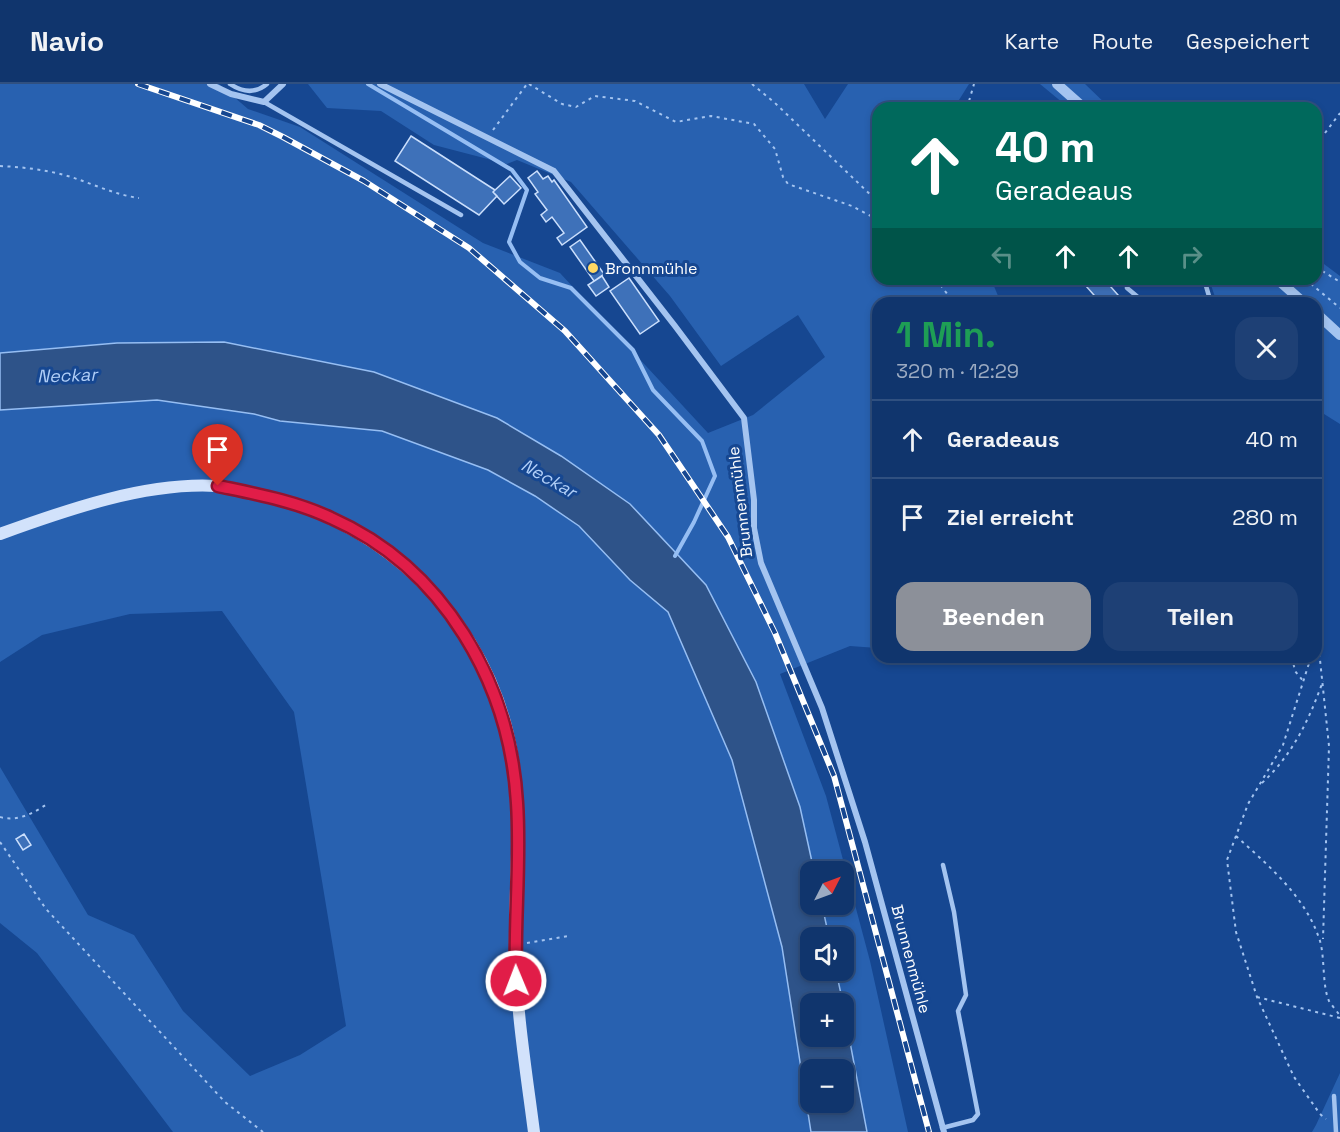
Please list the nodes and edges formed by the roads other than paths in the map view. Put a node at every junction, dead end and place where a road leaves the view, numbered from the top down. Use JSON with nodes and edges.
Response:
{"nodes":[{"id":1,"x":210,"y":84,"type":"edge"},
{"id":2,"x":230,"y":84,"type":"edge"},
{"id":3,"x":267,"y":84,"type":"edge"},
{"id":4,"x":283,"y":84,"type":"edge"},
{"id":5,"x":380,"y":84,"type":"edge"},
{"id":6,"x":1057,"y":84,"type":"edge"},
{"id":7,"x":264,"y":102,"type":"junction"},
{"id":8,"x":1077,"y":102,"type":"edge"},
{"id":9,"x":461,"y":215,"type":"dead end"},
{"id":10,"x":1284,"y":285,"type":"edge"},
{"id":11,"x":1127,"y":288,"type":"dead end"},
{"id":12,"x":1138,"y":297,"type":"edge"},
{"id":13,"x":1297,"y":297,"type":"edge"},
{"id":14,"x":1322,"y":318,"type":"edge"},
{"id":15,"x":1340,"y":335,"type":"edge"},
{"id":16,"x":2,"y":533,"type":"edge"},
{"id":17,"x":942,"y":866,"type":"dead end"},
{"id":18,"x":1334,"y":1096,"type":"dead end"},
{"id":19,"x":1336,"y":1129,"type":"edge"},
{"id":20,"x":943,"y":1130,"type":"edge"},
{"id":21,"x":534,"y":1132,"type":"edge"}],
"edges":[{"from":1,"to":7,"type":"street"},
{"from":2,"to":3,"type":"lane"},
{"from":4,"to":7,"type":"street"},
{"from":5,"to":20,"type":"street","name":"Brunnenmühle"},
{"from":6,"to":8,"type":"street"},
{"from":7,"to":9,"type":"lane"},
{"from":10,"to":13,"type":"street"},
{"from":11,"to":12,"type":"lane"},
{"from":14,"to":15,"type":"street"},
{"from":16,"to":21,"type":"main road"},
{"from":17,"to":20,"type":"lane"},
{"from":18,"to":19,"type":"lane"}]}
